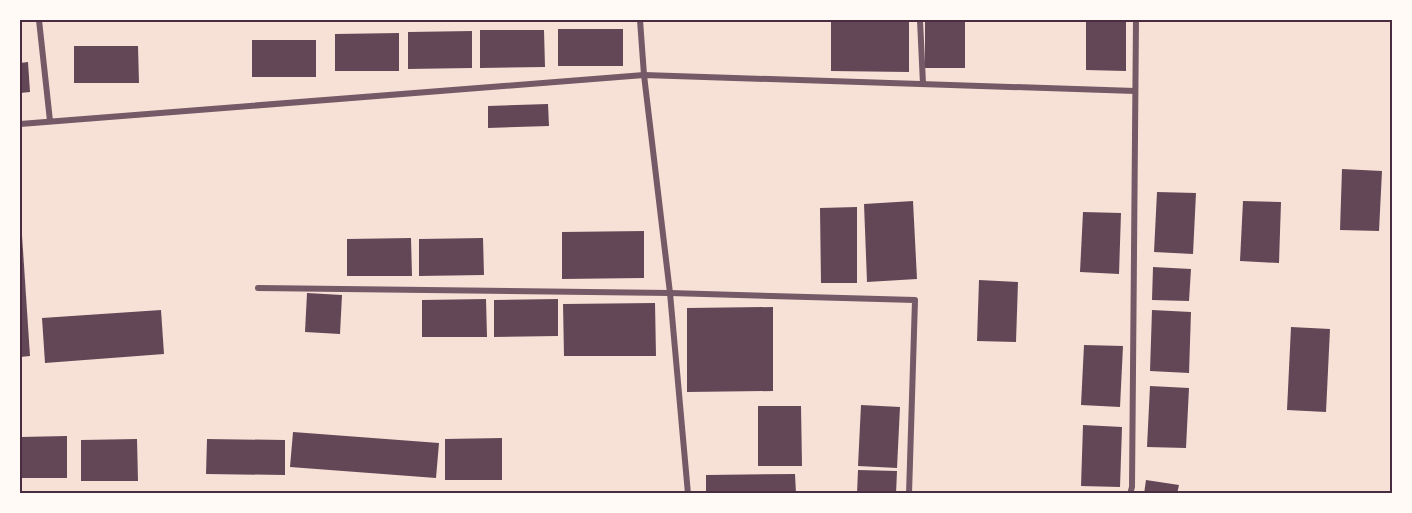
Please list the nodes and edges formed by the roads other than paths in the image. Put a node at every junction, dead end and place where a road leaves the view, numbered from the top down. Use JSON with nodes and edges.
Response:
{"nodes":[{"id":1,"x":39,"y":20,"type":"edge"},
{"id":2,"x":640,"y":20,"type":"edge"},
{"id":3,"x":920,"y":20,"type":"edge"},
{"id":4,"x":1136,"y":20,"type":"edge"},
{"id":5,"x":644,"y":75,"type":"junction"},
{"id":6,"x":923,"y":84,"type":"junction"},
{"id":7,"x":1136,"y":91,"type":"junction"},
{"id":8,"x":50,"y":121,"type":"junction"},
{"id":9,"x":20,"y":124,"type":"edge"},
{"id":10,"x":258,"y":288,"type":"dead end"},
{"id":11,"x":670,"y":293,"type":"junction"},
{"id":12,"x":688,"y":494,"type":"edge"},
{"id":13,"x":909,"y":494,"type":"edge"},
{"id":14,"x":1130,"y":494,"type":"edge"}],
"edges":[{"from":1,"to":8,"type":"street"},
{"from":2,"to":5,"type":"street"},
{"from":3,"to":6,"type":"street"},
{"from":4,"to":7,"type":"street"},
{"from":5,"to":6,"type":"street"},
{"from":5,"to":8,"type":"street"},
{"from":5,"to":11,"type":"street"},
{"from":6,"to":7,"type":"street"},
{"from":7,"to":14,"type":"street"},
{"from":8,"to":9,"type":"street"},
{"from":10,"to":11,"type":"street"},
{"from":11,"to":12,"type":"street"},
{"from":11,"to":13,"type":"street"}]}
